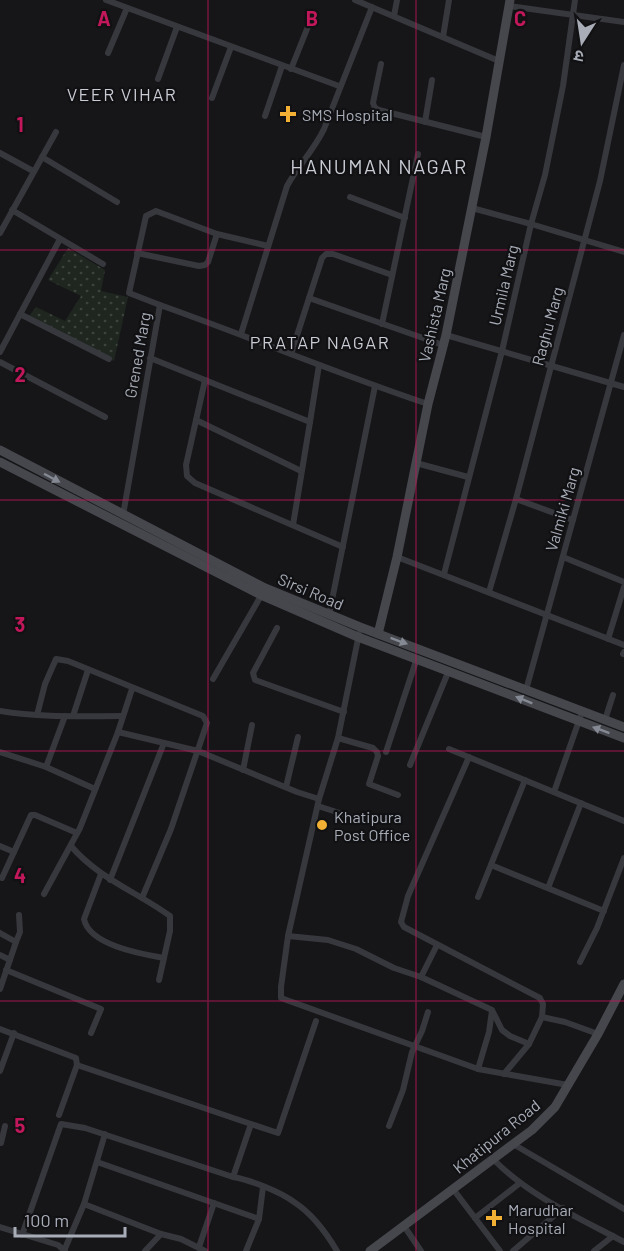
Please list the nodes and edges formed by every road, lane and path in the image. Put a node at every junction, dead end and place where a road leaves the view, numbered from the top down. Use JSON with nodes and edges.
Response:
{"nodes":[{"id":1,"x":106,"y":0,"type":"edge"},
{"id":2,"x":356,"y":0,"type":"edge"},
{"id":3,"x":396,"y":0,"type":"edge"},
{"id":4,"x":449,"y":0,"type":"edge"},
{"id":5,"x":575,"y":0,"type":"edge"},
{"id":6,"x":120,"y":2,"type":"edge"},
{"id":7,"x":510,"y":3,"type":"edge"},
{"id":8,"x":372,"y":7,"type":"junction"},
{"id":9,"x":127,"y":8,"type":"junction"},
{"id":10,"x":573,"y":14,"type":"junction"},
{"id":11,"x":394,"y":16,"type":"junction"},
{"id":12,"x":624,"y":22,"type":"edge"},
{"id":13,"x":309,"y":24,"type":"dead end"},
{"id":14,"x":177,"y":27,"type":"junction"},
{"id":15,"x":443,"y":37,"type":"junction"},
{"id":16,"x":231,"y":47,"type":"junction"},
{"id":17,"x":108,"y":53,"type":"dead end"},
{"id":18,"x":499,"y":61,"type":"junction"},
{"id":19,"x":381,"y":64,"type":"dead end"},
{"id":20,"x":624,"y":65,"type":"edge"},
{"id":21,"x":282,"y":66,"type":"junction"},
{"id":22,"x":291,"y":69,"type":"junction"},
{"id":23,"x":158,"y":79,"type":"dead end"},
{"id":24,"x":432,"y":80,"type":"dead end"},
{"id":25,"x":339,"y":86,"type":"junction"},
{"id":26,"x":212,"y":98,"type":"dead end"},
{"id":27,"x":265,"y":116,"type":"dead end"},
{"id":28,"x":425,"y":122,"type":"junction"},
{"id":29,"x":56,"y":132,"type":"dead end"},
{"id":30,"x":486,"y":137,"type":"junction"},
{"id":31,"x":0,"y":153,"type":"edge"},
{"id":32,"x":418,"y":154,"type":"dead end"},
{"id":33,"x":42,"y":157,"type":"junction"},
{"id":34,"x":33,"y":171,"type":"junction"},
{"id":35,"x":350,"y":197,"type":"dead end"},
{"id":36,"x":117,"y":202,"type":"dead end"},
{"id":37,"x":472,"y":208,"type":"junction"},
{"id":38,"x":12,"y":210,"type":"junction"},
{"id":39,"x":405,"y":218,"type":"junction"},
{"id":40,"x":531,"y":224,"type":"junction"},
{"id":41,"x":0,"y":233,"type":"edge"},
{"id":42,"x":217,"y":234,"type":"junction"},
{"id":43,"x":60,"y":239,"type":"junction"},
{"id":44,"x":584,"y":240,"type":"junction"},
{"id":45,"x":268,"y":246,"type":"junction"},
{"id":46,"x":624,"y":252,"type":"edge"},
{"id":47,"x":137,"y":253,"type":"junction"},
{"id":48,"x":103,"y":264,"type":"dead end"},
{"id":49,"x":392,"y":275,"type":"junction"},
{"id":50,"x":309,"y":298,"type":"junction"},
{"id":51,"x":160,"y":305,"type":"junction"},
{"id":52,"x":20,"y":314,"type":"junction"},
{"id":53,"x":382,"y":324,"type":"junction"},
{"id":54,"x":241,"y":334,"type":"junction"},
{"id":55,"x":624,"y":335,"type":"edge"},
{"id":56,"x":445,"y":340,"type":"junction"},
{"id":57,"x":502,"y":351,"type":"junction"},
{"id":58,"x":0,"y":352,"type":"edge"},
{"id":59,"x":291,"y":354,"type":"junction"},
{"id":60,"x":150,"y":358,"type":"junction"},
{"id":61,"x":109,"y":360,"type":"dead end"},
{"id":62,"x":0,"y":362,"type":"edge"},
{"id":63,"x":319,"y":364,"type":"junction"},
{"id":64,"x":551,"y":365,"type":"junction"},
{"id":65,"x":205,"y":380,"type":"junction"},
{"id":66,"x":611,"y":383,"type":"junction"},
{"id":67,"x":375,"y":386,"type":"junction"},
{"id":68,"x":624,"y":387,"type":"edge"},
{"id":69,"x":429,"y":404,"type":"junction"},
{"id":70,"x":105,"y":417,"type":"dead end"},
{"id":71,"x":196,"y":420,"type":"junction"},
{"id":72,"x":310,"y":422,"type":"junction"},
{"id":73,"x":1,"y":458,"type":"edge"},
{"id":74,"x":417,"y":463,"type":"junction"},
{"id":75,"x":301,"y":471,"type":"junction"},
{"id":76,"x":468,"y":477,"type":"junction"},
{"id":77,"x":516,"y":499,"type":"junction"},
{"id":78,"x":123,"y":515,"type":"junction"},
{"id":79,"x":573,"y":520,"type":"junction"},
{"id":80,"x":292,"y":525,"type":"junction"},
{"id":81,"x":343,"y":547,"type":"junction"},
{"id":82,"x":398,"y":557,"type":"junction"},
{"id":83,"x":562,"y":557,"type":"junction"},
{"id":84,"x":444,"y":574,"type":"junction"},
{"id":85,"x":624,"y":582,"type":"edge"},
{"id":86,"x":624,"y":587,"type":"edge"},
{"id":87,"x":263,"y":592,"type":"junction"},
{"id":88,"x":489,"y":592,"type":"junction"},
{"id":89,"x":328,"y":615,"type":"junction"},
{"id":90,"x":546,"y":615,"type":"junction"},
{"id":91,"x":277,"y":628,"type":"dead end"},
{"id":92,"x":359,"y":632,"type":"junction"},
{"id":93,"x":378,"y":634,"type":"junction"},
{"id":94,"x":608,"y":639,"type":"junction"},
{"id":95,"x":624,"y":645,"type":"edge"},
{"id":96,"x":417,"y":658,"type":"junction"},
{"id":97,"x":88,"y":670,"type":"junction"},
{"id":98,"x":449,"y":670,"type":"junction"},
{"id":99,"x":213,"y":679,"type":"dead end"},
{"id":100,"x":132,"y":689,"type":"junction"},
{"id":101,"x":526,"y":690,"type":"junction"},
{"id":102,"x":613,"y":695,"type":"dead end"},
{"id":103,"x":0,"y":711,"type":"edge"},
{"id":104,"x":344,"y":712,"type":"junction"},
{"id":105,"x":37,"y":715,"type":"junction"},
{"id":106,"x":65,"y":716,"type":"junction"},
{"id":107,"x":73,"y":716,"type":"junction"},
{"id":108,"x":123,"y":716,"type":"junction"},
{"id":109,"x":580,"y":717,"type":"junction"},
{"id":110,"x":605,"y":720,"type":"junction"},
{"id":111,"x":252,"y":725,"type":"dead end"},
{"id":112,"x":624,"y":727,"type":"edge"},
{"id":113,"x":118,"y":732,"type":"junction"},
{"id":114,"x":298,"y":737,"type":"dead end"},
{"id":115,"x":338,"y":738,"type":"junction"},
{"id":116,"x":624,"y":738,"type":"edge"},
{"id":117,"x":164,"y":743,"type":"junction"},
{"id":118,"x":449,"y":749,"type":"dead end"},
{"id":119,"x":198,"y":751,"type":"junction"},
{"id":120,"x":0,"y":752,"type":"edge"},
{"id":121,"x":386,"y":752,"type":"dead end"},
{"id":122,"x":469,"y":757,"type":"junction"},
{"id":123,"x":410,"y":765,"type":"dead end"},
{"id":124,"x":46,"y":767,"type":"junction"},
{"id":125,"x":243,"y":770,"type":"junction"},
{"id":126,"x":525,"y":780,"type":"junction"},
{"id":127,"x":286,"y":787,"type":"junction"},
{"id":128,"x":94,"y":789,"type":"junction"},
{"id":129,"x":554,"y":792,"type":"junction"},
{"id":130,"x":398,"y":795,"type":"dead end"},
{"id":131,"x":319,"y":802,"type":"junction"},
{"id":132,"x":581,"y":803,"type":"junction"},
{"id":133,"x":362,"y":819,"type":"dead end"},
{"id":134,"x":624,"y":821,"type":"edge"},
{"id":135,"x":77,"y":833,"type":"junction"},
{"id":136,"x":0,"y":846,"type":"edge"},
{"id":137,"x":71,"y":846,"type":"junction"},
{"id":138,"x":14,"y":852,"type":"junction"},
{"id":139,"x":624,"y":858,"type":"edge"},
{"id":140,"x":491,"y":865,"type":"junction"},
{"id":141,"x":101,"y":874,"type":"junction"},
{"id":142,"x":2,"y":878,"type":"dead end"},
{"id":143,"x":110,"y":880,"type":"junction"},
{"id":144,"x":548,"y":888,"type":"junction"},
{"id":145,"x":44,"y":894,"type":"dead end"},
{"id":146,"x":478,"y":897,"type":"dead end"},
{"id":147,"x":142,"y":898,"type":"junction"},
{"id":148,"x":604,"y":911,"type":"junction"},
{"id":149,"x":20,"y":915,"type":"dead end"},
{"id":150,"x":0,"y":933,"type":"edge"},
{"id":151,"x":288,"y":936,"type":"junction"},
{"id":152,"x":16,"y":942,"type":"junction"},
{"id":153,"x":437,"y":945,"type":"junction"},
{"id":154,"x":0,"y":956,"type":"edge"},
{"id":155,"x":164,"y":958,"type":"junction"},
{"id":156,"x":10,"y":960,"type":"junction"},
{"id":157,"x":580,"y":962,"type":"dead end"},
{"id":158,"x":6,"y":970,"type":"junction"},
{"id":159,"x":422,"y":977,"type":"junction"},
{"id":160,"x":159,"y":980,"type":"dead end"},
{"id":161,"x":623,"y":988,"type":"edge"},
{"id":162,"x":0,"y":989,"type":"edge"},
{"id":163,"x":492,"y":1010,"type":"junction"},
{"id":164,"x":428,"y":1012,"type":"dead end"},
{"id":165,"x":542,"y":1017,"type":"junction"},
{"id":166,"x":316,"y":1021,"type":"dead end"},
{"id":167,"x":0,"y":1029,"type":"edge"},
{"id":168,"x":14,"y":1033,"type":"junction"},
{"id":169,"x":91,"y":1033,"type":"dead end"},
{"id":170,"x":598,"y":1034,"type":"junction"},
{"id":171,"x":529,"y":1044,"type":"junction"},
{"id":172,"x":415,"y":1046,"type":"junction"},
{"id":173,"x":76,"y":1065,"type":"junction"},
{"id":174,"x":478,"y":1068,"type":"junction"},
{"id":175,"x":0,"y":1071,"type":"edge"},
{"id":176,"x":504,"y":1074,"type":"junction"},
{"id":177,"x":568,"y":1085,"type":"junction"},
{"id":178,"x":59,"y":1115,"type":"dead end"},
{"id":179,"x":251,"y":1124,"type":"junction"},
{"id":180,"x":5,"y":1126,"type":"dead end"},
{"id":181,"x":389,"y":1126,"type":"dead end"},
{"id":182,"x":105,"y":1134,"type":"junction"},
{"id":183,"x":0,"y":1144,"type":"edge"},
{"id":184,"x":513,"y":1144,"type":"junction"},
{"id":185,"x":493,"y":1159,"type":"junction"},
{"id":186,"x":97,"y":1162,"type":"junction"},
{"id":187,"x":233,"y":1177,"type":"junction"},
{"id":188,"x":520,"y":1183,"type":"junction"},
{"id":189,"x":263,"y":1187,"type":"junction"},
{"id":190,"x":453,"y":1189,"type":"junction"},
{"id":191,"x":214,"y":1203,"type":"junction"},
{"id":192,"x":84,"y":1204,"type":"junction"},
{"id":193,"x":563,"y":1208,"type":"junction"},
{"id":194,"x":624,"y":1209,"type":"edge"},
{"id":195,"x":475,"y":1218,"type":"junction"},
{"id":196,"x":259,"y":1220,"type":"junction"},
{"id":197,"x":404,"y":1226,"type":"junction"},
{"id":198,"x":0,"y":1227,"type":"edge"},
{"id":199,"x":22,"y":1234,"type":"junction"},
{"id":200,"x":161,"y":1234,"type":"junction"},
{"id":201,"x":613,"y":1236,"type":"junction"},
{"id":202,"x":624,"y":1242,"type":"edge"},
{"id":203,"x":202,"y":1249,"type":"edge"},
{"id":204,"x":64,"y":1251,"type":"edge"},
{"id":205,"x":145,"y":1251,"type":"edge"},
{"id":206,"x":246,"y":1251,"type":"edge"},
{"id":207,"x":337,"y":1251,"type":"edge"},
{"id":208,"x":370,"y":1251,"type":"edge"},
{"id":209,"x":421,"y":1251,"type":"edge"},
{"id":210,"x":500,"y":1251,"type":"edge"},
{"id":211,"x":513,"y":1251,"type":"edge"},
{"id":212,"x":594,"y":1251,"type":"edge"}],
"edges":[{"from":1,"to":6,"type":"street"},
{"from":2,"to":8,"type":"street"},
{"from":3,"to":11,"type":"street"},
{"from":4,"to":15,"type":"street"},
{"from":5,"to":10,"type":"street","name":"Urmila Marg"},
{"from":6,"to":9,"type":"street"},
{"from":7,"to":10,"type":"street"},
{"from":7,"to":18,"type":"street","name":"Vashista Marg"},
{"from":8,"to":11,"type":"street"},
{"from":8,"to":25,"type":"street"},
{"from":9,"to":14,"type":"street"},
{"from":9,"to":17,"type":"street"},
{"from":10,"to":12,"type":"street"},
{"from":10,"to":40,"type":"street","name":"Urmila Marg"},
{"from":11,"to":15,"type":"street"},
{"from":13,"to":22,"type":"street"},
{"from":14,"to":16,"type":"street"},
{"from":14,"to":23,"type":"street"},
{"from":15,"to":18,"type":"street"},
{"from":16,"to":21,"type":"street"},
{"from":16,"to":26,"type":"street"},
{"from":18,"to":30,"type":"street","name":"Vashista Marg"},
{"from":19,"to":28,"type":"street"},
{"from":20,"to":44,"type":"street","name":"Raghu Marg"},
{"from":21,"to":22,"type":"street"},
{"from":21,"to":27,"type":"street"},
{"from":22,"to":25,"type":"street"},
{"from":24,"to":28,"type":"street"},
{"from":25,"to":45,"type":"street"},
{"from":28,"to":30,"type":"street"},
{"from":29,"to":33,"type":"street"},
{"from":30,"to":37,"type":"street","name":"Vashista Marg"},
{"from":31,"to":34,"type":"street"},
{"from":32,"to":39,"type":"street"},
{"from":33,"to":34,"type":"street"},
{"from":33,"to":36,"type":"street"},
{"from":34,"to":38,"type":"street"},
{"from":35,"to":39,"type":"street"},
{"from":37,"to":40,"type":"street"},
{"from":37,"to":56,"type":"street","name":"Vashista Marg"},
{"from":38,"to":41,"type":"street"},
{"from":38,"to":43,"type":"street"},
{"from":39,"to":49,"type":"street"},
{"from":40,"to":44,"type":"street"},
{"from":40,"to":57,"type":"street","name":"Urmila Marg"},
{"from":42,"to":45,"type":"street"},
{"from":42,"to":47,"type":"street"},
{"from":42,"to":47,"type":"street"},
{"from":43,"to":48,"type":"street"},
{"from":43,"to":52,"type":"street"},
{"from":44,"to":46,"type":"street"},
{"from":44,"to":64,"type":"street","name":"Raghu Marg"},
{"from":45,"to":54,"type":"street"},
{"from":47,"to":51,"type":"street"},
{"from":49,"to":50,"type":"street"},
{"from":49,"to":53,"type":"street"},
{"from":50,"to":53,"type":"street"},
{"from":50,"to":59,"type":"street"},
{"from":51,"to":54,"type":"street","name":"Grened Marg"},
{"from":51,"to":60,"type":"street","name":"Grened Marg"},
{"from":52,"to":58,"type":"street"},
{"from":52,"to":61,"type":"street"},
{"from":53,"to":56,"type":"street"},
{"from":54,"to":59,"type":"street","name":"Grened Marg"},
{"from":55,"to":66,"type":"street","name":"Valmiki Marg"},
{"from":56,"to":57,"type":"street"},
{"from":56,"to":69,"type":"street","name":"Vashista Marg"},
{"from":57,"to":64,"type":"street"},
{"from":57,"to":76,"type":"street","name":"Urmila Marg"},
{"from":59,"to":63,"type":"street","name":"Grened Marg"},
{"from":60,"to":65,"type":"street"},
{"from":60,"to":78,"type":"street","name":"Grened Marg"},
{"from":62,"to":70,"type":"street"},
{"from":63,"to":67,"type":"street","name":"Grened Marg"},
{"from":63,"to":72,"type":"street"},
{"from":64,"to":66,"type":"street"},
{"from":64,"to":77,"type":"street","name":"Raghu Marg"},
{"from":65,"to":71,"type":"street"},
{"from":65,"to":72,"type":"street"},
{"from":66,"to":68,"type":"street"},
{"from":66,"to":79,"type":"street","name":"Valmiki Marg"},
{"from":67,"to":69,"type":"street","name":"Grened Marg"},
{"from":67,"to":81,"type":"street"},
{"from":69,"to":74,"type":"street","name":"Vashista Marg"},
{"from":71,"to":75,"type":"street"},
{"from":71,"to":80,"type":"street"},
{"from":72,"to":75,"type":"street"},
{"from":73,"to":78,"type":"street","name":"Sirsi Road","one_way":true},
{"from":73,"to":87,"type":"street","name":"Sirsi Road"},
{"from":74,"to":76,"type":"street"},
{"from":74,"to":82,"type":"street","name":"Vashista Marg"},
{"from":75,"to":80,"type":"street"},
{"from":76,"to":84,"type":"street","name":"Urmila Marg"},
{"from":77,"to":79,"type":"street"},
{"from":77,"to":88,"type":"street","name":"Raghu Marg"},
{"from":78,"to":87,"type":"street","name":"Sirsi Road"},
{"from":79,"to":83,"type":"street","name":"Valmiki Marg"},
{"from":80,"to":81,"type":"street"},
{"from":81,"to":89,"type":"street"},
{"from":82,"to":84,"type":"street"},
{"from":82,"to":93,"type":"street","name":"Vashista Marg"},
{"from":83,"to":85,"type":"street"},
{"from":83,"to":90,"type":"street","name":"Valmiki Marg"},
{"from":84,"to":88,"type":"street"},
{"from":86,"to":94,"type":"street"},
{"from":87,"to":89,"type":"street","name":"Sirsi Road"},
{"from":87,"to":92,"type":"street","name":"Sirsi Road"},
{"from":87,"to":99,"type":"street"},
{"from":88,"to":90,"type":"street"},
{"from":89,"to":92,"type":"street","name":"Sirsi Road"},
{"from":90,"to":94,"type":"street"},
{"from":90,"to":101,"type":"street","name":"Valmiki Marg"},
{"from":91,"to":104,"type":"street"},
{"from":92,"to":93,"type":"street","name":"Sirsi Road"},
{"from":92,"to":96,"type":"street","name":"Sirsi Road"},
{"from":92,"to":104,"type":"street"},
{"from":93,"to":101,"type":"street","name":"Sirsi Road","one_way":true},
{"from":94,"to":95,"type":"street"},
{"from":96,"to":98,"type":"street","name":"Sirsi Road"},
{"from":96,"to":121,"type":"street"},
{"from":97,"to":100,"type":"street"},
{"from":97,"to":105,"type":"street"},
{"from":97,"to":107,"type":"street"},
{"from":109,"to":98,"type":"street","name":"Sirsi Road","one_way":true},
{"from":98,"to":123,"type":"street"},
{"from":100,"to":108,"type":"street"},
{"from":100,"to":119,"type":"street"},
{"from":101,"to":109,"type":"street","name":"Sirsi Road"},
{"from":102,"to":110,"type":"street"},
{"from":103,"to":105,"type":"street"},
{"from":104,"to":115,"type":"street"},
{"from":105,"to":106,"type":"street"},
{"from":106,"to":107,"type":"street"},
{"from":106,"to":124,"type":"street"},
{"from":107,"to":108,"type":"street"},
{"from":108,"to":113,"type":"street"},
{"from":109,"to":110,"type":"street","name":"Sirsi Road"},
{"from":116,"to":109,"type":"street","name":"Sirsi Road","one_way":true},
{"from":109,"to":129,"type":"street"},
{"from":110,"to":112,"type":"street","name":"Sirsi Road"},
{"from":111,"to":125,"type":"street"},
{"from":113,"to":117,"type":"street"},
{"from":113,"to":128,"type":"street"},
{"from":114,"to":127,"type":"street"},
{"from":115,"to":130,"type":"street"},
{"from":115,"to":131,"type":"street"},
{"from":117,"to":119,"type":"street"},
{"from":117,"to":143,"type":"street"},
{"from":118,"to":122,"type":"street"},
{"from":119,"to":125,"type":"street"},
{"from":119,"to":147,"type":"street"},
{"from":120,"to":124,"type":"street"},
{"from":122,"to":126,"type":"street"},
{"from":122,"to":153,"type":"street"},
{"from":124,"to":128,"type":"street"},
{"from":125,"to":127,"type":"street"},
{"from":126,"to":129,"type":"street"},
{"from":126,"to":140,"type":"street"},
{"from":127,"to":131,"type":"street"},
{"from":128,"to":135,"type":"street"},
{"from":129,"to":132,"type":"street"},
{"from":131,"to":133,"type":"street"},
{"from":131,"to":151,"type":"street"},
{"from":132,"to":134,"type":"street"},
{"from":132,"to":144,"type":"street"},
{"from":135,"to":137,"type":"street"},
{"from":135,"to":138,"type":"street"},
{"from":136,"to":138,"type":"street"},
{"from":137,"to":141,"type":"street"},
{"from":137,"to":145,"type":"street"},
{"from":138,"to":142,"type":"street"},
{"from":139,"to":148,"type":"street"},
{"from":140,"to":144,"type":"street"},
{"from":140,"to":146,"type":"street"},
{"from":141,"to":143,"type":"street"},
{"from":141,"to":155,"type":"street"},
{"from":143,"to":147,"type":"street"},
{"from":144,"to":148,"type":"street"},
{"from":147,"to":155,"type":"street"},
{"from":148,"to":157,"type":"street"},
{"from":149,"to":152,"type":"street"},
{"from":150,"to":152,"type":"street"},
{"from":151,"to":159,"type":"street"},
{"from":151,"to":172,"type":"street"},
{"from":152,"to":156,"type":"street"},
{"from":153,"to":159,"type":"street"},
{"from":153,"to":165,"type":"street"},
{"from":154,"to":156,"type":"street"},
{"from":155,"to":160,"type":"street"},
{"from":156,"to":158,"type":"street"},
{"from":158,"to":162,"type":"street"},
{"from":158,"to":169,"type":"street"},
{"from":159,"to":163,"type":"street"},
{"from":161,"to":170,"type":"street","name":"Khatipura Road"},
{"from":163,"to":171,"type":"street"},
{"from":163,"to":174,"type":"street"},
{"from":164,"to":172,"type":"street"},
{"from":165,"to":170,"type":"street"},
{"from":165,"to":171,"type":"street"},
{"from":166,"to":179,"type":"street"},
{"from":167,"to":168,"type":"street"},
{"from":168,"to":173,"type":"street"},
{"from":168,"to":175,"type":"street"},
{"from":170,"to":177,"type":"street","name":"Khatipura Road"},
{"from":171,"to":176,"type":"street"},
{"from":172,"to":174,"type":"street"},
{"from":172,"to":181,"type":"street"},
{"from":173,"to":178,"type":"street"},
{"from":173,"to":179,"type":"street"},
{"from":174,"to":176,"type":"street"},
{"from":176,"to":177,"type":"street"},
{"from":177,"to":184,"type":"street","name":"Khatipura Road"},
{"from":179,"to":187,"type":"street"},
{"from":180,"to":183,"type":"street"},
{"from":182,"to":186,"type":"street"},
{"from":182,"to":187,"type":"street"},
{"from":182,"to":199,"type":"street"},
{"from":184,"to":185,"type":"street","name":"Khatipura Road"},
{"from":184,"to":194,"type":"street"},
{"from":185,"to":188,"type":"street"},
{"from":185,"to":190,"type":"street","name":"Khatipura Road"},
{"from":186,"to":191,"type":"street"},
{"from":186,"to":192,"type":"street"},
{"from":187,"to":189,"type":"street"},
{"from":188,"to":193,"type":"street"},
{"from":188,"to":195,"type":"street"},
{"from":189,"to":196,"type":"street"},
{"from":189,"to":207,"type":"street"},
{"from":190,"to":195,"type":"street"},
{"from":190,"to":197,"type":"street","name":"Khatipura Road"},
{"from":191,"to":196,"type":"street"},
{"from":191,"to":203,"type":"street"},
{"from":192,"to":200,"type":"street"},
{"from":192,"to":204,"type":"street"},
{"from":193,"to":201,"type":"street"},
{"from":193,"to":211,"type":"street"},
{"from":195,"to":210,"type":"street"},
{"from":196,"to":206,"type":"street"},
{"from":197,"to":208,"type":"street","name":"Khatipura Road"},
{"from":197,"to":209,"type":"street"},
{"from":198,"to":199,"type":"street"},
{"from":199,"to":204,"type":"street"},
{"from":200,"to":203,"type":"street"},
{"from":200,"to":205,"type":"street"},
{"from":201,"to":202,"type":"street"},
{"from":201,"to":212,"type":"street"}]}
